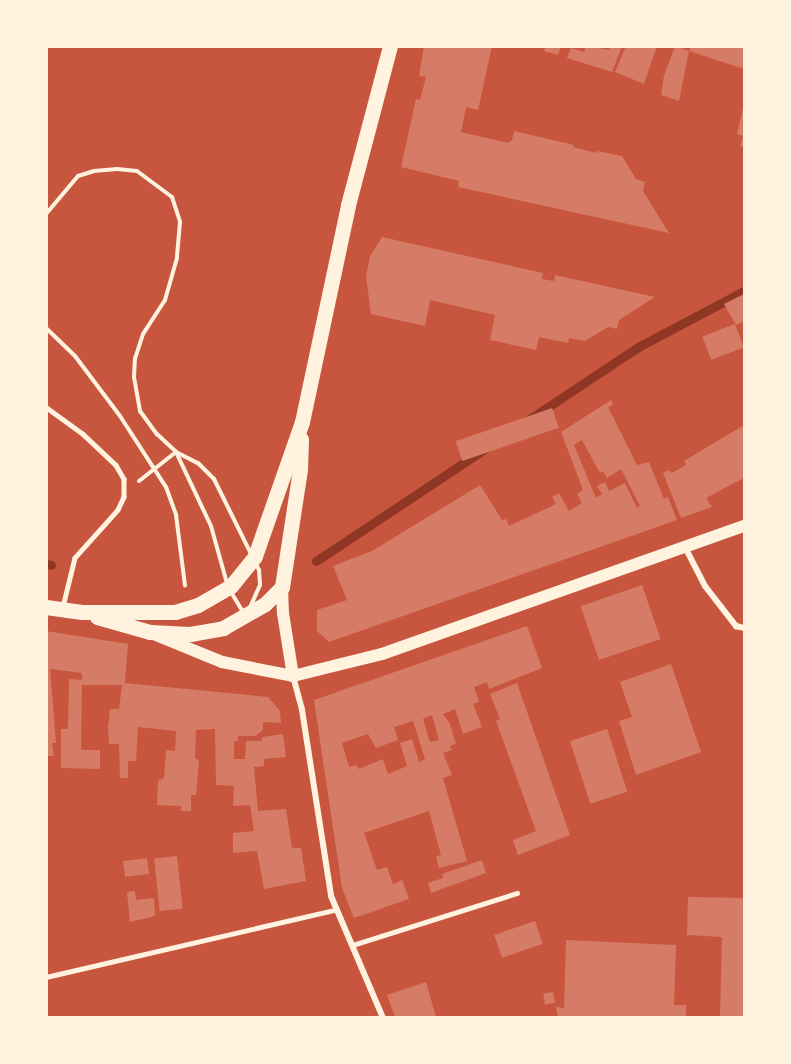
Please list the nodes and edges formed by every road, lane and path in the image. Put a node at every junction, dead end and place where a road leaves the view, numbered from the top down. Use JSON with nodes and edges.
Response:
{"nodes":[{"id":1,"x":390,"y":46,"type":"edge"},
{"id":2,"x":46,"y":213,"type":"edge"},
{"id":3,"x":46,"y":328,"type":"edge"},
{"id":4,"x":46,"y":407,"type":"edge"},
{"id":5,"x":302,"y":422,"type":"junction"},
{"id":6,"x":176,"y":452,"type":"junction"},
{"id":7,"x":155,"y":469,"type":"junction"},
{"id":8,"x":125,"y":492,"type":"junction"},
{"id":9,"x":744,"y":526,"type":"edge"},
{"id":10,"x":685,"y":547,"type":"junction"},
{"id":11,"x":253,"y":560,"type":"junction"},
{"id":12,"x":228,"y":587,"type":"junction"},
{"id":13,"x":282,"y":587,"type":"junction"},
{"id":14,"x":185,"y":592,"type":"dead end"},
{"id":15,"x":46,"y":607,"type":"edge"},
{"id":16,"x":62,"y":610,"type":"junction"},
{"id":17,"x":82,"y":612,"type":"junction"},
{"id":18,"x":246,"y":616,"type":"junction"},
{"id":19,"x":744,"y":628,"type":"edge"},
{"id":20,"x":150,"y":632,"type":"junction"},
{"id":21,"x":293,"y":676,"type":"junction"},
{"id":22,"x":517,"y":893,"type":"dead end"},
{"id":23,"x":335,"y":910,"type":"junction"},
{"id":24,"x":353,"y":945,"type":"junction"},
{"id":25,"x":46,"y":977,"type":"edge"},
{"id":26,"x":383,"y":1017,"type":"edge"}],
"edges":[{"from":1,"to":5,"type":"main road"},
{"from":2,"to":6,"type":"path"},
{"from":3,"to":7,"type":"path"},
{"from":4,"to":8,"type":"lane"},
{"from":5,"to":11,"type":"main road"},
{"from":5,"to":13,"type":"main road"},
{"from":6,"to":7,"type":"path"},
{"from":6,"to":11,"type":"path"},
{"from":6,"to":12,"type":"path"},
{"from":7,"to":8,"type":"path"},
{"from":7,"to":14,"type":"path"},
{"from":8,"to":16,"type":"lane"},
{"from":9,"to":10,"type":"main road"},
{"from":10,"to":19,"type":"street"},
{"from":10,"to":21,"type":"main road"},
{"from":11,"to":12,"type":"main road"},
{"from":11,"to":18,"type":"path"},
{"from":12,"to":17,"type":"main road"},
{"from":12,"to":18,"type":"path"},
{"from":13,"to":18,"type":"main road"},
{"from":13,"to":21,"type":"main road"},
{"from":15,"to":16,"type":"main road"},
{"from":16,"to":17,"type":"main road"},
{"from":17,"to":20,"type":"main road"},
{"from":18,"to":20,"type":"main road"},
{"from":20,"to":21,"type":"main road"},
{"from":21,"to":23,"type":"street"},
{"from":22,"to":24,"type":"lane"},
{"from":23,"to":24,"type":"street"},
{"from":23,"to":25,"type":"lane"},
{"from":24,"to":26,"type":"street"}]}
